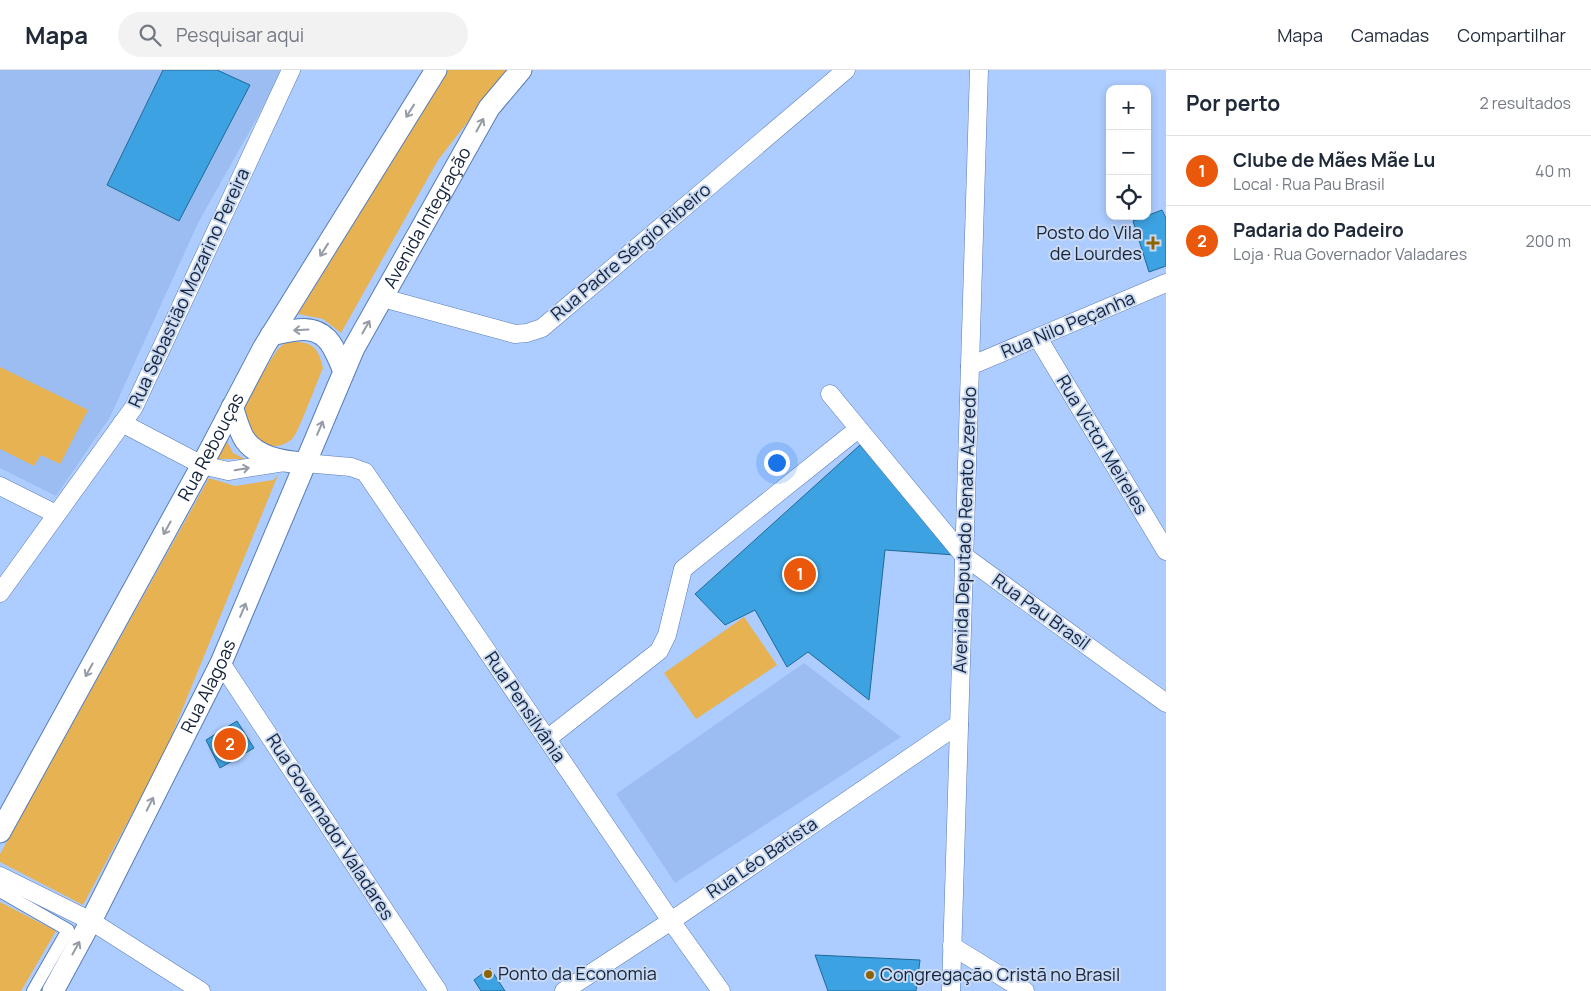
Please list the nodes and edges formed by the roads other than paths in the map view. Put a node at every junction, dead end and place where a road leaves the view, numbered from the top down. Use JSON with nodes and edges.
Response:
{"nodes":[{"id":1,"x":291,"y":70,"type":"edge"},
{"id":2,"x":436,"y":70,"type":"edge"},
{"id":3,"x":521,"y":70,"type":"edge"},
{"id":4,"x":846,"y":70,"type":"edge"},
{"id":5,"x":979,"y":70,"type":"edge"},
{"id":6,"x":1166,"y":283,"type":"edge"},
{"id":7,"x":383,"y":298,"type":"junction"},
{"id":8,"x":271,"y":335,"type":"junction"},
{"id":9,"x":1038,"y":338,"type":"junction"},
{"id":10,"x":970,"y":366,"type":"junction"},
{"id":11,"x":344,"y":370,"type":"junction"},
{"id":12,"x":830,"y":394,"type":"dead end"},
{"id":13,"x":232,"y":407,"type":"junction"},
{"id":14,"x":122,"y":423,"type":"junction"},
{"id":15,"x":858,"y":429,"type":"junction"},
{"id":16,"x":284,"y":462,"type":"junction"},
{"id":17,"x":305,"y":463,"type":"junction"},
{"id":18,"x":202,"y":465,"type":"junction"},
{"id":19,"x":0,"y":486,"type":"edge"},
{"id":20,"x":56,"y":514,"type":"junction"},
{"id":21,"x":1166,"y":552,"type":"edge"},
{"id":22,"x":964,"y":556,"type":"junction"},
{"id":23,"x":0,"y":593,"type":"edge"},
{"id":24,"x":221,"y":663,"type":"junction"},
{"id":25,"x":1164,"y":699,"type":"edge"},
{"id":26,"x":959,"y":724,"type":"junction"},
{"id":27,"x":547,"y":739,"type":"junction"},
{"id":28,"x":0,"y":832,"type":"edge"},
{"id":29,"x":0,"y":876,"type":"edge"},
{"id":30,"x":0,"y":891,"type":"edge"},
{"id":31,"x":671,"y":920,"type":"junction"},
{"id":32,"x":91,"y":921,"type":"junction"},
{"id":33,"x":952,"y":946,"type":"junction"},
{"id":34,"x":33,"y":991,"type":"edge"},
{"id":35,"x":53,"y":991,"type":"edge"},
{"id":36,"x":201,"y":991,"type":"edge"},
{"id":37,"x":438,"y":991,"type":"edge"},
{"id":38,"x":564,"y":991,"type":"edge"},
{"id":39,"x":721,"y":991,"type":"edge"},
{"id":40,"x":951,"y":991,"type":"edge"},
{"id":41,"x":1025,"y":991,"type":"edge"}],
"edges":[{"from":1,"to":14,"type":"street","name":"Rua Sebastião Mozarino Pereira"},
{"from":2,"to":8,"type":"street","name":"Rua Rebouças","one_way":true},
{"from":7,"to":3,"type":"street","name":"Avenida Integração","one_way":true},
{"from":4,"to":7,"type":"street","name":"Rua Padre Sérgio Ribeiro"},
{"from":5,"to":10,"type":"street","name":"Avenida Deputado Renato Azeredo"},
{"from":6,"to":9,"type":"street","name":"Rua Nilo Peçanha"},
{"from":11,"to":7,"type":"street","name":"Avenida Integração","one_way":true},
{"from":11,"to":8,"type":"street","one_way":true},
{"from":8,"to":13,"type":"street","name":"Rua Rebouças"},
{"from":9,"to":10,"type":"street","name":"Rua Nilo Peçanha"},
{"from":9,"to":21,"type":"street","name":"Rua Victor Meireles"},
{"from":10,"to":22,"type":"street","name":"Avenida Deputado Renato Azeredo"},
{"from":17,"to":11,"type":"street","name":"Rua Alagoas","one_way":true},
{"from":12,"to":15,"type":"street","name":"Rua Pau Brasil"},
{"from":13,"to":16,"type":"street"},
{"from":13,"to":18,"type":"street","name":"Rua Rebouças"},
{"from":14,"to":18,"type":"street"},
{"from":14,"to":20,"type":"street","name":"Rua Sebastião Mozarino Pereira"},
{"from":15,"to":22,"type":"street","name":"Rua Pau Brasil"},
{"from":15,"to":27,"type":"street"},
{"from":16,"to":17,"type":"street"},
{"from":18,"to":16,"type":"street","one_way":true},
{"from":24,"to":17,"type":"street","name":"Rua Alagoas","one_way":true},
{"from":17,"to":27,"type":"street","name":"Rua Pensilvânia"},
{"from":18,"to":28,"type":"street","name":"Rua Rebouças","one_way":true},
{"from":19,"to":20,"type":"street"},
{"from":20,"to":23,"type":"street","name":"Rua Sebastião Mozarino Pereira"},
{"from":22,"to":25,"type":"street","name":"Rua Pau Brasil"},
{"from":22,"to":26,"type":"street","name":"Avenida Deputado Renato Azeredo"},
{"from":32,"to":24,"type":"street","name":"Rua Alagoas","one_way":true},
{"from":24,"to":37,"type":"street","name":"Rua Governador Valadares"},
{"from":26,"to":31,"type":"street","name":"Rua Léo Batista"},
{"from":26,"to":33,"type":"street","name":"Avenida Deputado Renato Azeredo"},
{"from":27,"to":31,"type":"street","name":"Rua Pensilvânia"},
{"from":29,"to":32,"type":"street"},
{"from":30,"to":34,"type":"street"},
{"from":31,"to":38,"type":"street","name":"Rua Léo Batista"},
{"from":31,"to":39,"type":"street","name":"Rua Pensilvânia"},
{"from":35,"to":32,"type":"street","name":"Rua Alagoas","one_way":true},
{"from":32,"to":36,"type":"street"},
{"from":33,"to":40,"type":"street","name":"Avenida Deputado Renato Azeredo"},
{"from":33,"to":41,"type":"street"}]}
